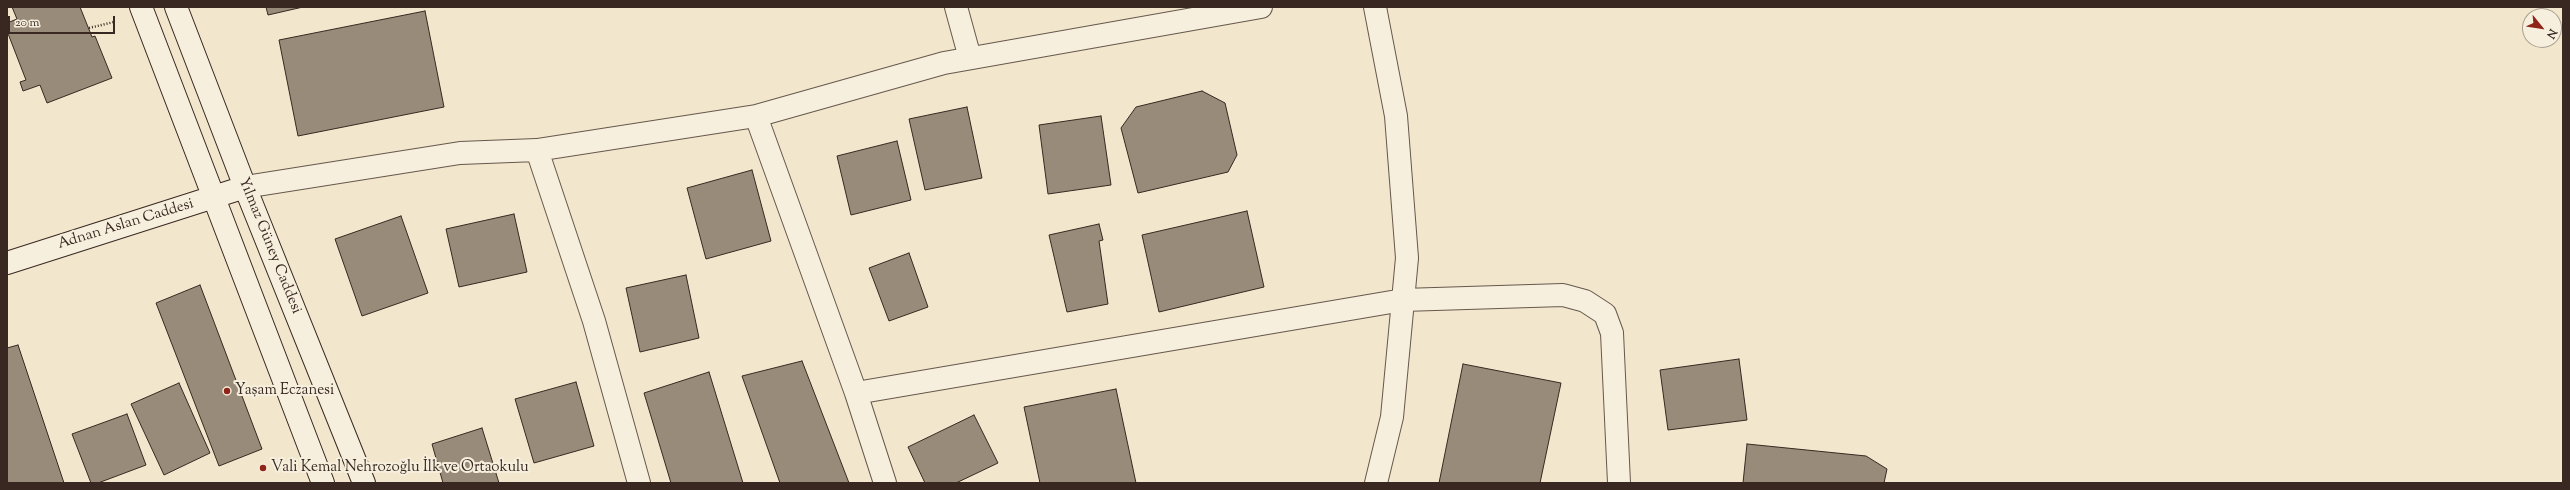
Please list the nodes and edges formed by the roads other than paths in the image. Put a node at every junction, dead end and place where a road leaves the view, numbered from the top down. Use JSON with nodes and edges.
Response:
{"nodes":[{"id":1,"x":141,"y":7,"type":"edge"},
{"id":2,"x":176,"y":7,"type":"edge"},
{"id":3,"x":956,"y":7,"type":"edge"},
{"id":4,"x":1261,"y":7,"type":"edge"},
{"id":5,"x":1375,"y":7,"type":"edge"},
{"id":6,"x":970,"y":58,"type":"junction"},
{"id":7,"x":756,"y":116,"type":"junction"},
{"id":8,"x":536,"y":150,"type":"junction"},
{"id":9,"x":245,"y":187,"type":"junction"},
{"id":10,"x":214,"y":198,"type":"junction"},
{"id":11,"x":7,"y":263,"type":"edge"},
{"id":12,"x":1403,"y":300,"type":"junction"},
{"id":13,"x":856,"y":393,"type":"junction"},
{"id":14,"x":323,"y":483,"type":"edge"},
{"id":15,"x":364,"y":483,"type":"edge"},
{"id":16,"x":639,"y":483,"type":"edge"},
{"id":17,"x":885,"y":483,"type":"edge"},
{"id":18,"x":1376,"y":483,"type":"edge"},
{"id":19,"x":1619,"y":483,"type":"edge"}],
"edges":[{"from":1,"to":10,"type":"street"},
{"from":2,"to":9,"type":"street","name":"Yılmaz Güney Caddesi"},
{"from":3,"to":6,"type":"street"},
{"from":4,"to":6,"type":"street","name":"Adnan Aslan Caddesi"},
{"from":5,"to":12,"type":"street"},
{"from":6,"to":7,"type":"street","name":"Adnan Aslan Caddesi"},
{"from":7,"to":8,"type":"street","name":"Adnan Aslan Caddesi"},
{"from":7,"to":13,"type":"street"},
{"from":8,"to":9,"type":"street","name":"Adnan Aslan Caddesi"},
{"from":8,"to":16,"type":"street"},
{"from":9,"to":10,"type":"street","name":"Adnan Aslan Caddesi"},
{"from":9,"to":15,"type":"street","name":"Yılmaz Güney Caddesi"},
{"from":10,"to":11,"type":"street","name":"Adnan Aslan Caddesi"},
{"from":10,"to":14,"type":"street"},
{"from":12,"to":13,"type":"street"},
{"from":12,"to":18,"type":"street"},
{"from":12,"to":19,"type":"street"},
{"from":13,"to":17,"type":"street"}]}
